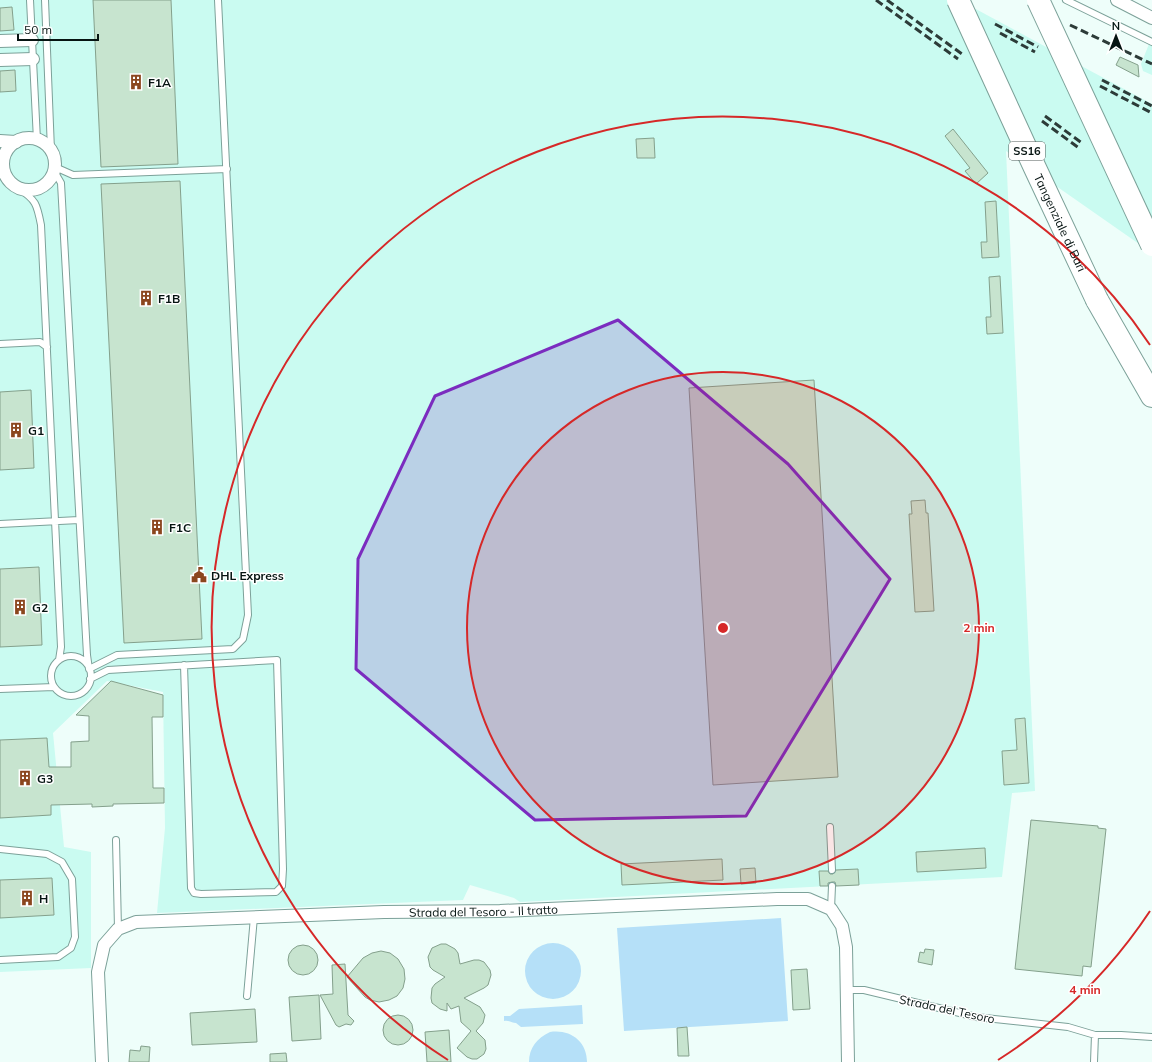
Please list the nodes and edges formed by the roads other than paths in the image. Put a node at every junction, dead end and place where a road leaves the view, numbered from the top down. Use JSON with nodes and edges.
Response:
{"nodes":[{"id":1,"x":30,"y":0,"type":"edge"},
{"id":2,"x":45,"y":0,"type":"edge"},
{"id":3,"x":218,"y":0,"type":"edge"},
{"id":4,"x":958,"y":0,"type":"edge"},
{"id":5,"x":1038,"y":0,"type":"edge"},
{"id":6,"x":1066,"y":0,"type":"edge"},
{"id":7,"x":1117,"y":0,"type":"edge"},
{"id":8,"x":1152,"y":18,"type":"edge"},
{"id":9,"x":32,"y":40,"type":"junction"},
{"id":10,"x":0,"y":41,"type":"edge"},
{"id":11,"x":1152,"y":42,"type":"edge"},
{"id":12,"x":33,"y":59,"type":"junction"},
{"id":13,"x":0,"y":60,"type":"edge"},
{"id":14,"x":37,"y":140,"type":"junction"},
{"id":15,"x":0,"y":141,"type":"edge"},
{"id":16,"x":16,"y":142,"type":"junction"},
{"id":17,"x":51,"y":150,"type":"junction"},
{"id":18,"x":2,"y":161,"type":"edge"},
{"id":19,"x":55,"y":169,"type":"junction"},
{"id":20,"x":226,"y":169,"type":"junction"},
{"id":21,"x":18,"y":188,"type":"junction"},
{"id":22,"x":1152,"y":245,"type":"edge"},
{"id":23,"x":0,"y":344,"type":"edge"},
{"id":24,"x":47,"y":347,"type":"junction"},
{"id":25,"x":1152,"y":396,"type":"edge"},
{"id":26,"x":79,"y":520,"type":"junction"},
{"id":27,"x":55,"y":521,"type":"junction"},
{"id":28,"x":0,"y":524,"type":"edge"},
{"id":29,"x":59,"y":660,"type":"junction"},
{"id":30,"x":184,"y":665,"type":"junction"},
{"id":31,"x":89,"y":669,"type":"junction"},
{"id":32,"x":90,"y":680,"type":"junction"},
{"id":33,"x":54,"y":687,"type":"junction"},
{"id":34,"x":0,"y":689,"type":"edge"},
{"id":35,"x":830,"y":827,"type":"dead end"},
{"id":36,"x":116,"y":840,"type":"dead end"},
{"id":37,"x":0,"y":849,"type":"edge"},
{"id":38,"x":832,"y":870,"type":"dead end"},
{"id":39,"x":832,"y":886,"type":"dead end"},
{"id":40,"x":831,"y":909,"type":"junction"},
{"id":41,"x":254,"y":917,"type":"junction"},
{"id":42,"x":118,"y":929,"type":"junction"},
{"id":43,"x":0,"y":960,"type":"edge"},
{"id":44,"x":847,"y":990,"type":"junction"},
{"id":45,"x":247,"y":996,"type":"dead end"},
{"id":46,"x":1095,"y":1035,"type":"junction"},
{"id":47,"x":1152,"y":1037,"type":"edge"},
{"id":48,"x":102,"y":1062,"type":"edge"},
{"id":49,"x":848,"y":1062,"type":"edge"},
{"id":50,"x":1094,"y":1062,"type":"edge"}],
"edges":[{"from":1,"to":9,"type":"lane"},
{"from":2,"to":17,"type":"lane"},
{"from":3,"to":20,"type":"lane"},
{"from":4,"to":25,"type":"highway","name":"Tangenziale di Bari","number":"SS16","bridge":true},
{"from":5,"to":22,"type":"highway","bridge":true},
{"from":6,"to":11,"type":"lane"},
{"from":7,"to":8,"type":"street"},
{"from":9,"to":10,"type":"street"},
{"from":9,"to":12,"type":"lane"},
{"from":12,"to":13,"type":"street"},
{"from":12,"to":14,"type":"lane"},
{"from":14,"to":16,"type":"street"},
{"from":14,"to":17,"type":"street"},
{"from":15,"to":16,"type":"street"},
{"from":16,"to":18,"type":"street"},
{"from":17,"to":19,"type":"street"},
{"from":18,"to":21,"type":"street"},
{"from":19,"to":20,"type":"lane"},
{"from":19,"to":21,"type":"street"},
{"from":19,"to":26,"type":"lane"},
{"from":20,"to":31,"type":"lane"},
{"from":21,"to":24,"type":"lane"},
{"from":23,"to":24,"type":"lane"},
{"from":24,"to":27,"type":"lane"},
{"from":26,"to":27,"type":"lane"},
{"from":26,"to":31,"type":"lane"},
{"from":27,"to":28,"type":"lane"},
{"from":27,"to":29,"type":"lane"},
{"from":29,"to":31,"type":"lane"},
{"from":29,"to":33,"type":"lane"},
{"from":30,"to":30,"type":"lane"},
{"from":30,"to":32,"type":"lane"},
{"from":31,"to":32,"type":"lane"},
{"from":32,"to":33,"type":"lane"},
{"from":33,"to":34,"type":"lane"},
{"from":35,"to":38,"type":"lane"},
{"from":36,"to":42,"type":"lane"},
{"from":37,"to":43,"type":"lane"},
{"from":39,"to":40,"type":"lane"},
{"from":40,"to":41,"type":"street","name":"Strada del Tesoro - II tratto"},
{"from":40,"to":44,"type":"street"},
{"from":41,"to":42,"type":"street","name":"Strada del Tesoro - II tratto"},
{"from":41,"to":45,"type":"lane"},
{"from":42,"to":48,"type":"street","name":"Strada del Tesoro - II tratto"},
{"from":44,"to":46,"type":"lane","name":"Strada del Tesoro"},
{"from":44,"to":49,"type":"street"},
{"from":46,"to":47,"type":"lane","name":"Strada del Tesoro"},
{"from":46,"to":50,"type":"lane"}]}
